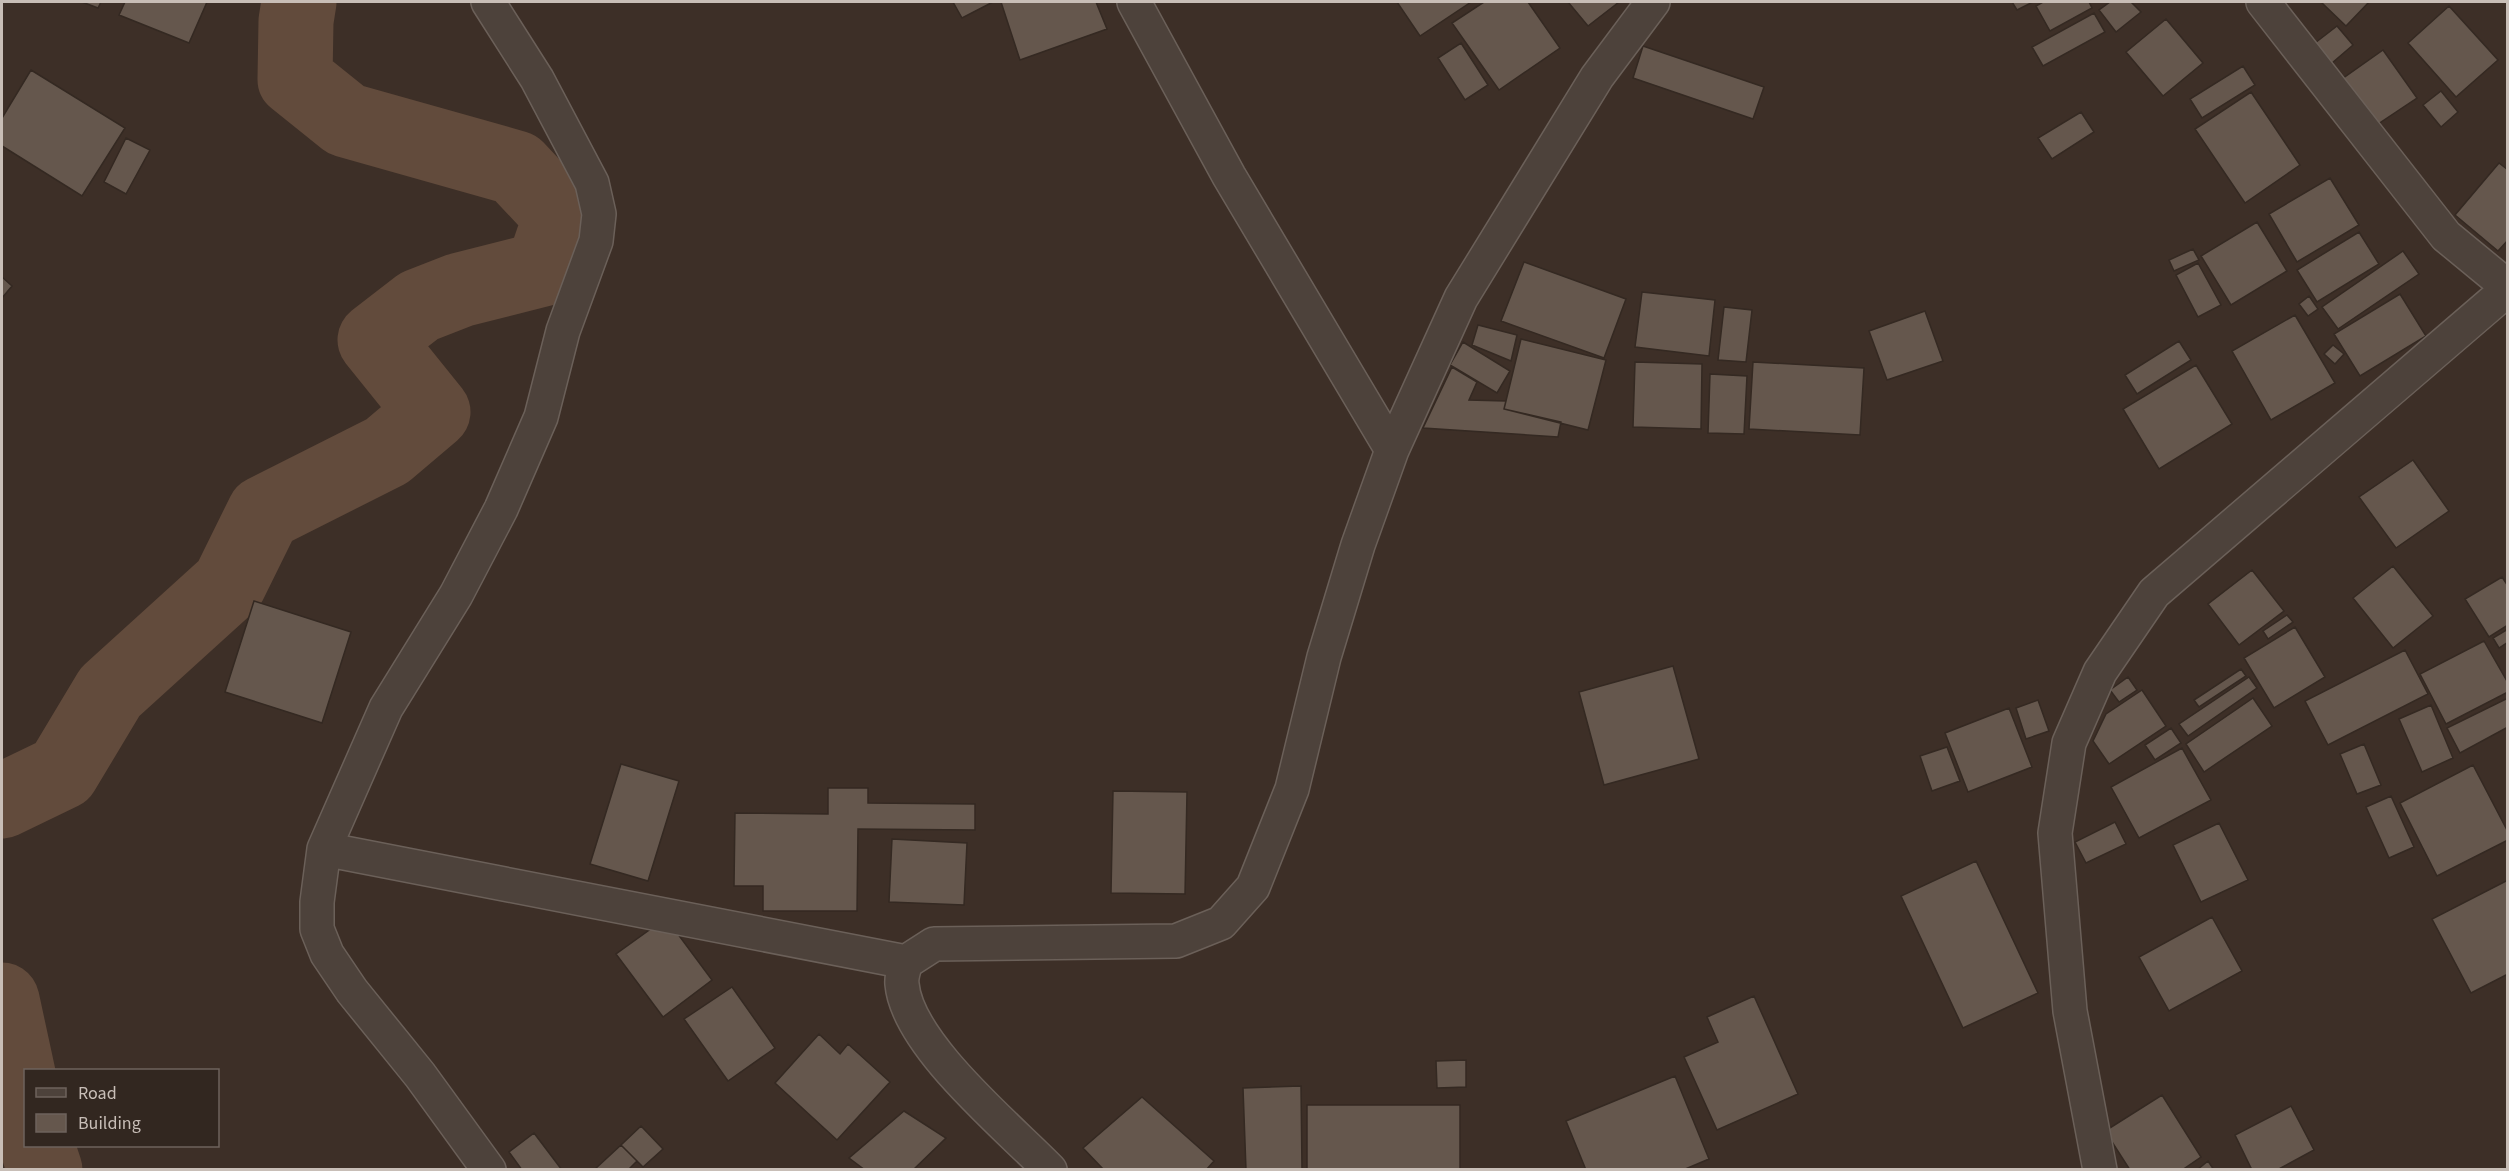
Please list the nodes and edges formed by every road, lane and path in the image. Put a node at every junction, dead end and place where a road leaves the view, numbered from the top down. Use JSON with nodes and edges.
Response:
{"nodes":[{"id":1,"x":488,"y":2,"type":"edge"},
{"id":2,"x":1134,"y":2,"type":"edge"},
{"id":3,"x":1653,"y":2,"type":"edge"},
{"id":4,"x":2263,"y":2,"type":"edge"},
{"id":5,"x":2508,"y":288,"type":"edge"},
{"id":6,"x":1392,"y":450,"type":"junction"},
{"id":7,"x":324,"y":849,"type":"junction"},
{"id":8,"x":906,"y":962,"type":"junction"},
{"id":9,"x":489,"y":1170,"type":"edge"},
{"id":10,"x":1050,"y":1170,"type":"edge"},
{"id":11,"x":2100,"y":1170,"type":"edge"}],
"edges":[{"from":1,"to":7,"type":"street"},
{"from":2,"to":6,"type":"street"},
{"from":3,"to":6,"type":"street"},
{"from":4,"to":5,"type":"street"},
{"from":5,"to":11,"type":"street"},
{"from":6,"to":8,"type":"street"},
{"from":7,"to":8,"type":"street"},
{"from":7,"to":9,"type":"street"},
{"from":8,"to":10,"type":"street"}]}
